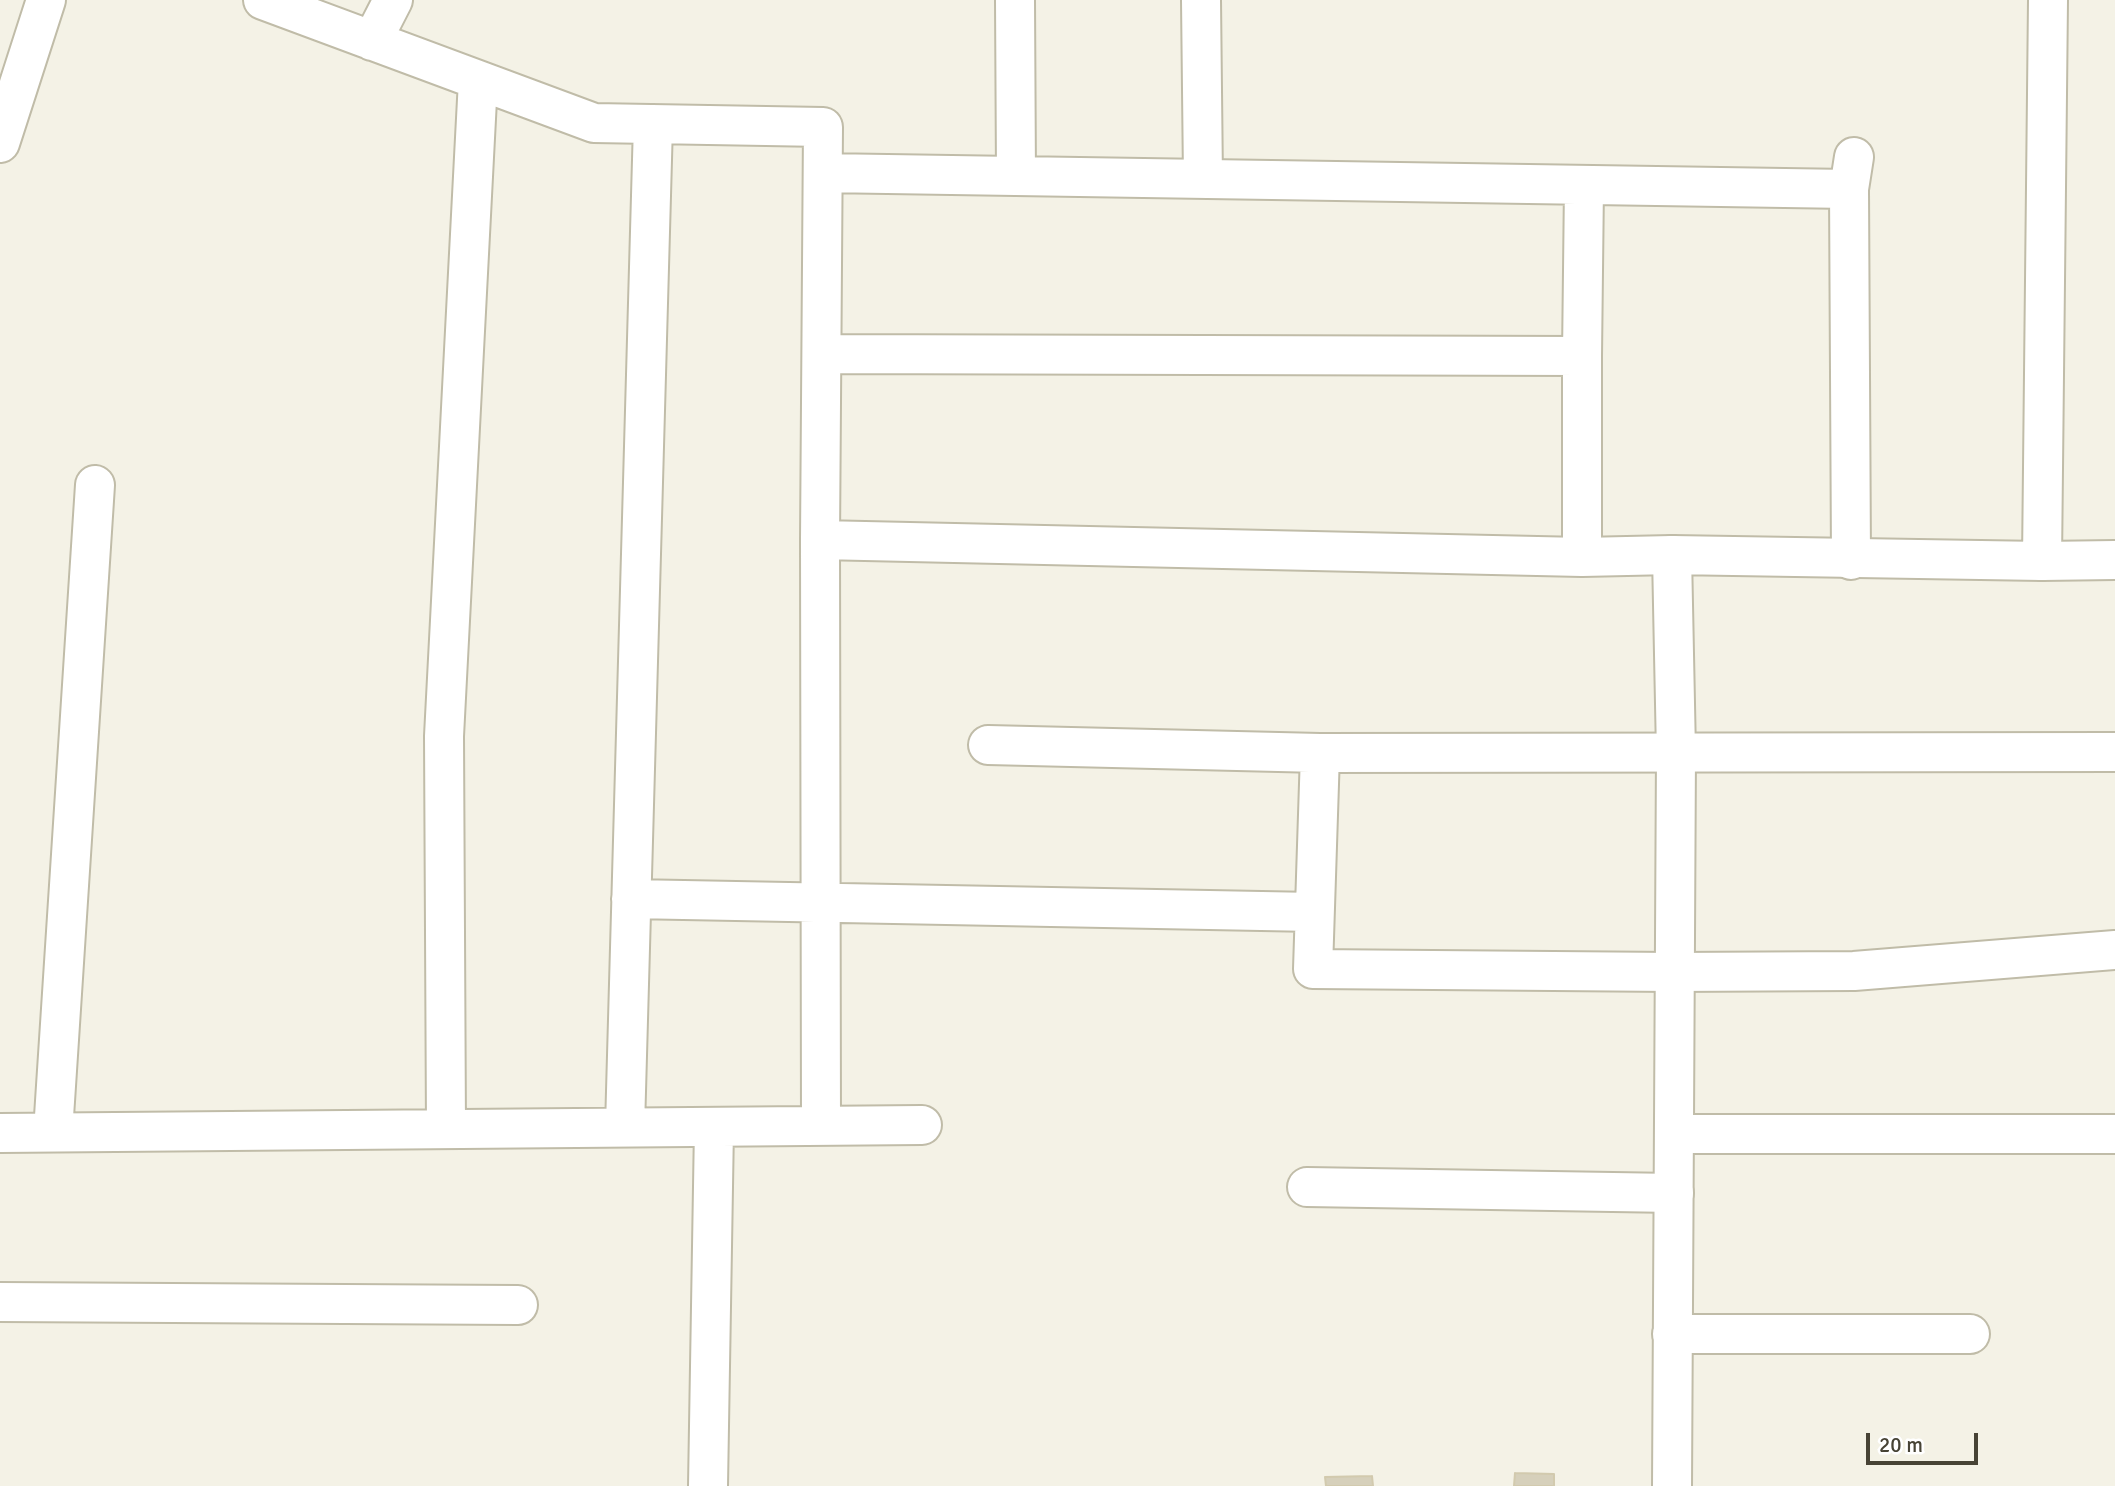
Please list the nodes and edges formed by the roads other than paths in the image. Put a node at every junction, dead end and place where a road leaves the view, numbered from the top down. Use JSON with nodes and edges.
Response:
{"nodes":[{"id":1,"x":46,"y":0,"type":"edge"},
{"id":2,"x":263,"y":0,"type":"edge"},
{"id":3,"x":393,"y":0,"type":"edge"},
{"id":4,"x":1015,"y":0,"type":"edge"},
{"id":5,"x":1202,"y":0,"type":"edge"},
{"id":6,"x":2048,"y":0,"type":"edge"},
{"id":7,"x":372,"y":41,"type":"junction"},
{"id":8,"x":478,"y":80,"type":"junction"},
{"id":9,"x":653,"y":124,"type":"junction"},
{"id":10,"x":0,"y":143,"type":"edge"},
{"id":11,"x":823,"y":173,"type":"junction"},
{"id":12,"x":1016,"y":176,"type":"junction"},
{"id":13,"x":1203,"y":179,"type":"junction"},
{"id":14,"x":1584,"y":185,"type":"junction"},
{"id":15,"x":822,"y":354,"type":"junction"},
{"id":16,"x":1582,"y":356,"type":"junction"},
{"id":17,"x":95,"y":485,"type":"dead end"},
{"id":18,"x":820,"y":540,"type":"junction"},
{"id":19,"x":1672,"y":555,"type":"junction"},
{"id":20,"x":1582,"y":557,"type":"junction"},
{"id":21,"x":1851,"y":560,"type":"junction"},
{"id":22,"x":2115,"y":560,"type":"edge"},
{"id":23,"x":2042,"y":561,"type":"junction"},
{"id":24,"x":988,"y":745,"type":"dead end"},
{"id":25,"x":2115,"y":752,"type":"edge"},
{"id":26,"x":1320,"y":753,"type":"junction"},
{"id":27,"x":1676,"y":753,"type":"junction"},
{"id":28,"x":631,"y":899,"type":"junction"},
{"id":29,"x":821,"y":902,"type":"junction"},
{"id":30,"x":1314,"y":912,"type":"junction"},
{"id":31,"x":2115,"y":950,"type":"edge"},
{"id":32,"x":1673,"y":972,"type":"junction"},
{"id":33,"x":922,"y":1125,"type":"dead end"},
{"id":34,"x":821,"y":1126,"type":"junction"},
{"id":35,"x":625,"y":1127,"type":"junction"},
{"id":36,"x":714,"y":1127,"type":"junction"},
{"id":37,"x":446,"y":1129,"type":"junction"},
{"id":38,"x":53,"y":1132,"type":"junction"},
{"id":39,"x":0,"y":1133,"type":"edge"},
{"id":40,"x":1674,"y":1134,"type":"junction"},
{"id":41,"x":2115,"y":1134,"type":"edge"},
{"id":42,"x":1307,"y":1187,"type":"dead end"},
{"id":43,"x":1674,"y":1193,"type":"junction"},
{"id":44,"x":0,"y":1302,"type":"edge"},
{"id":45,"x":518,"y":1306,"type":"dead end"},
{"id":46,"x":1672,"y":1334,"type":"junction"},
{"id":47,"x":1970,"y":1334,"type":"dead end"},
{"id":48,"x":708,"y":1486,"type":"edge"},
{"id":49,"x":1672,"y":1486,"type":"edge"}],
"edges":[{"from":1,"to":10,"type":"street"},
{"from":2,"to":7,"type":"street"},
{"from":3,"to":7,"type":"street"},
{"from":4,"to":12,"type":"street"},
{"from":5,"to":13,"type":"street"},
{"from":6,"to":23,"type":"street"},
{"from":7,"to":8,"type":"street"},
{"from":8,"to":9,"type":"street"},
{"from":8,"to":37,"type":"street"},
{"from":9,"to":11,"type":"street"},
{"from":9,"to":28,"type":"street"},
{"from":11,"to":12,"type":"street"},
{"from":11,"to":15,"type":"street"},
{"from":12,"to":13,"type":"street"},
{"from":13,"to":14,"type":"street"},
{"from":14,"to":16,"type":"street"},
{"from":14,"to":21,"type":"street"},
{"from":15,"to":16,"type":"street"},
{"from":15,"to":18,"type":"street"},
{"from":16,"to":20,"type":"street"},
{"from":17,"to":38,"type":"street"},
{"from":18,"to":20,"type":"street"},
{"from":18,"to":29,"type":"street"},
{"from":19,"to":20,"type":"street"},
{"from":19,"to":21,"type":"street"},
{"from":19,"to":27,"type":"street"},
{"from":21,"to":23,"type":"street"},
{"from":22,"to":23,"type":"street"},
{"from":24,"to":26,"type":"street"},
{"from":25,"to":27,"type":"street"},
{"from":26,"to":27,"type":"street"},
{"from":26,"to":30,"type":"street"},
{"from":27,"to":32,"type":"street"},
{"from":28,"to":29,"type":"street"},
{"from":28,"to":35,"type":"street"},
{"from":29,"to":30,"type":"street"},
{"from":29,"to":34,"type":"street"},
{"from":30,"to":32,"type":"street"},
{"from":31,"to":32,"type":"street"},
{"from":32,"to":40,"type":"street"},
{"from":33,"to":34,"type":"street"},
{"from":34,"to":36,"type":"street"},
{"from":35,"to":36,"type":"street"},
{"from":35,"to":37,"type":"street"},
{"from":36,"to":48,"type":"street"},
{"from":37,"to":38,"type":"street"},
{"from":38,"to":39,"type":"street"},
{"from":40,"to":41,"type":"street"},
{"from":40,"to":43,"type":"street"},
{"from":42,"to":43,"type":"street"},
{"from":43,"to":46,"type":"street"},
{"from":44,"to":45,"type":"street"},
{"from":46,"to":47,"type":"street"},
{"from":46,"to":49,"type":"street"}]}
